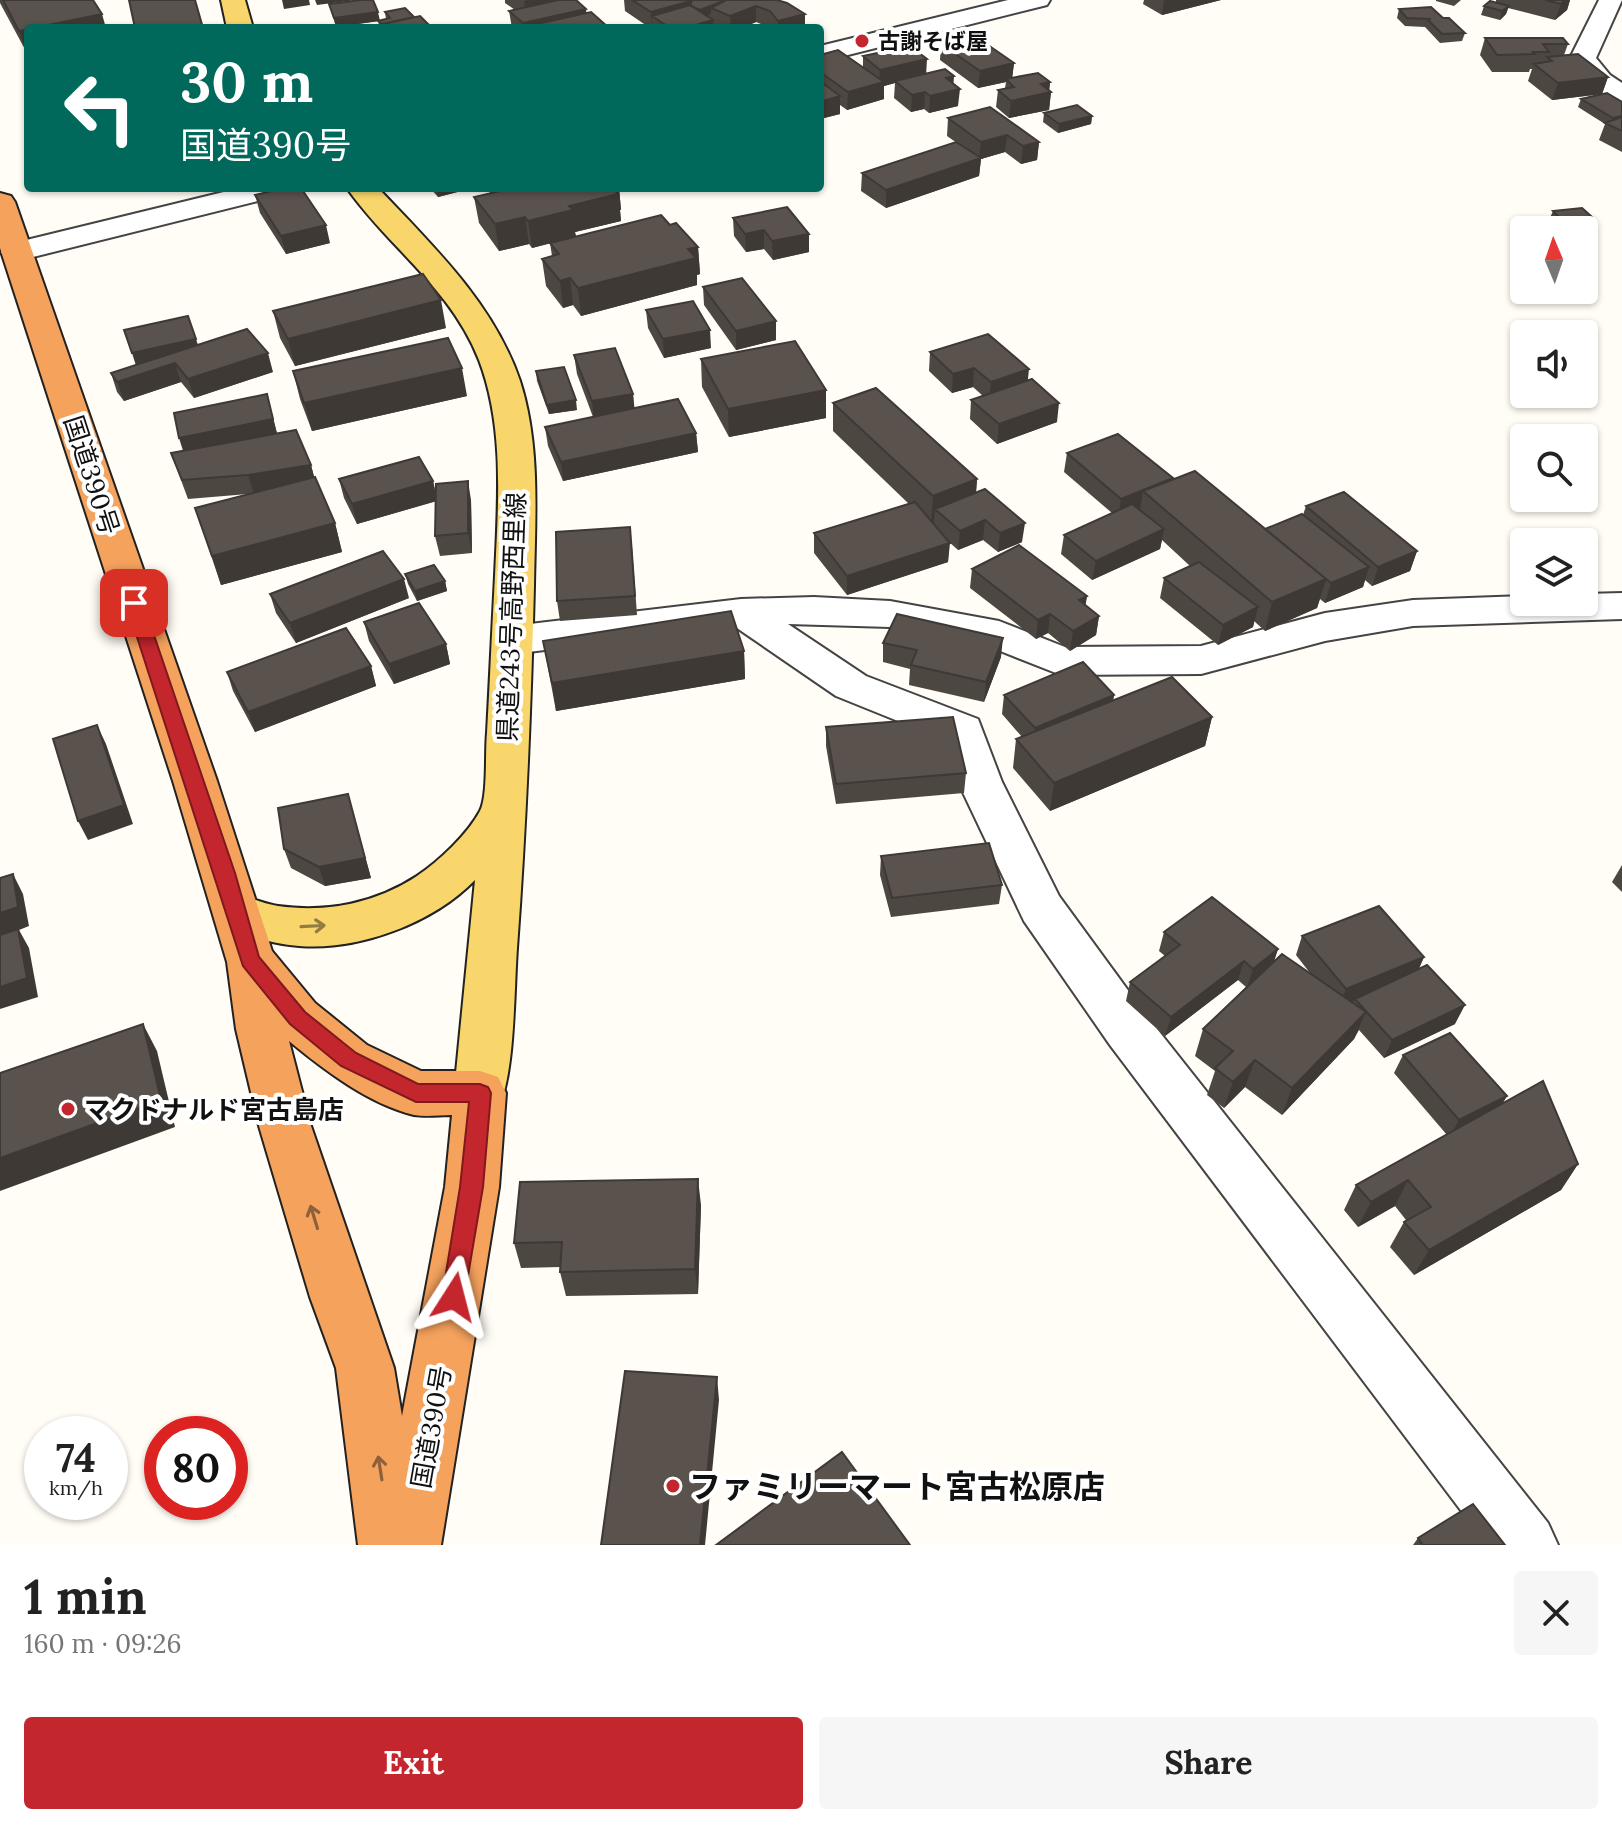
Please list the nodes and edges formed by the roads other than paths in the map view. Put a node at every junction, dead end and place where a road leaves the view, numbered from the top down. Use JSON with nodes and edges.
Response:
{"nodes":[{"id":1,"x":233,"y":0,"type":"edge"},
{"id":2,"x":1038,"y":0,"type":"edge"},
{"id":3,"x":1611,"y":0,"type":"edge"},
{"id":4,"x":239,"y":24,"type":"edge"},
{"id":5,"x":824,"y":53,"type":"edge"},
{"id":6,"x":1622,"y":96,"type":"edge"},
{"id":7,"x":260,"y":192,"type":"edge"},
{"id":8,"x":366,"y":192,"type":"edge"},
{"id":9,"x":0,"y":202,"type":"edge"},
{"id":10,"x":17,"y":252,"type":"junction"},
{"id":11,"x":1622,"y":606,"type":"edge"},
{"id":12,"x":741,"y":612,"type":"junction"},
{"id":13,"x":513,"y":640,"type":"junction"},
{"id":14,"x":504,"y":813,"type":"junction"},
{"id":15,"x":244,"y":937,"type":"junction"},
{"id":16,"x":480,"y":1093,"type":"junction"},
{"id":17,"x":390,"y":1545,"type":"edge"},
{"id":18,"x":409,"y":1545,"type":"edge"},
{"id":19,"x":1526,"y":1545,"type":"edge"}],
"edges":[{"from":1,"to":4,"type":"main road"},
{"from":2,"to":5,"type":"street"},
{"from":3,"to":6,"type":"street"},
{"from":7,"to":10,"type":"street"},
{"from":8,"to":13,"type":"main road","name":"県道243号高野西里線"},
{"from":9,"to":10,"type":"highway","name":"国道390号"},
{"from":10,"to":15,"type":"highway","name":"国道390号"},
{"from":11,"to":12,"type":"street"},
{"from":12,"to":13,"type":"street"},
{"from":12,"to":19,"type":"street"},
{"from":13,"to":14,"type":"main road","name":"県道243号高野西里線"},
{"from":15,"to":14,"type":"main road","one_way":true},
{"from":14,"to":16,"type":"main road","name":"県道243号高野西里線"},
{"from":15,"to":16,"type":"highway","name":"国道390号"},
{"from":17,"to":15,"type":"highway","one_way":true},
{"from":16,"to":18,"type":"highway","name":"国道390号"}]}
